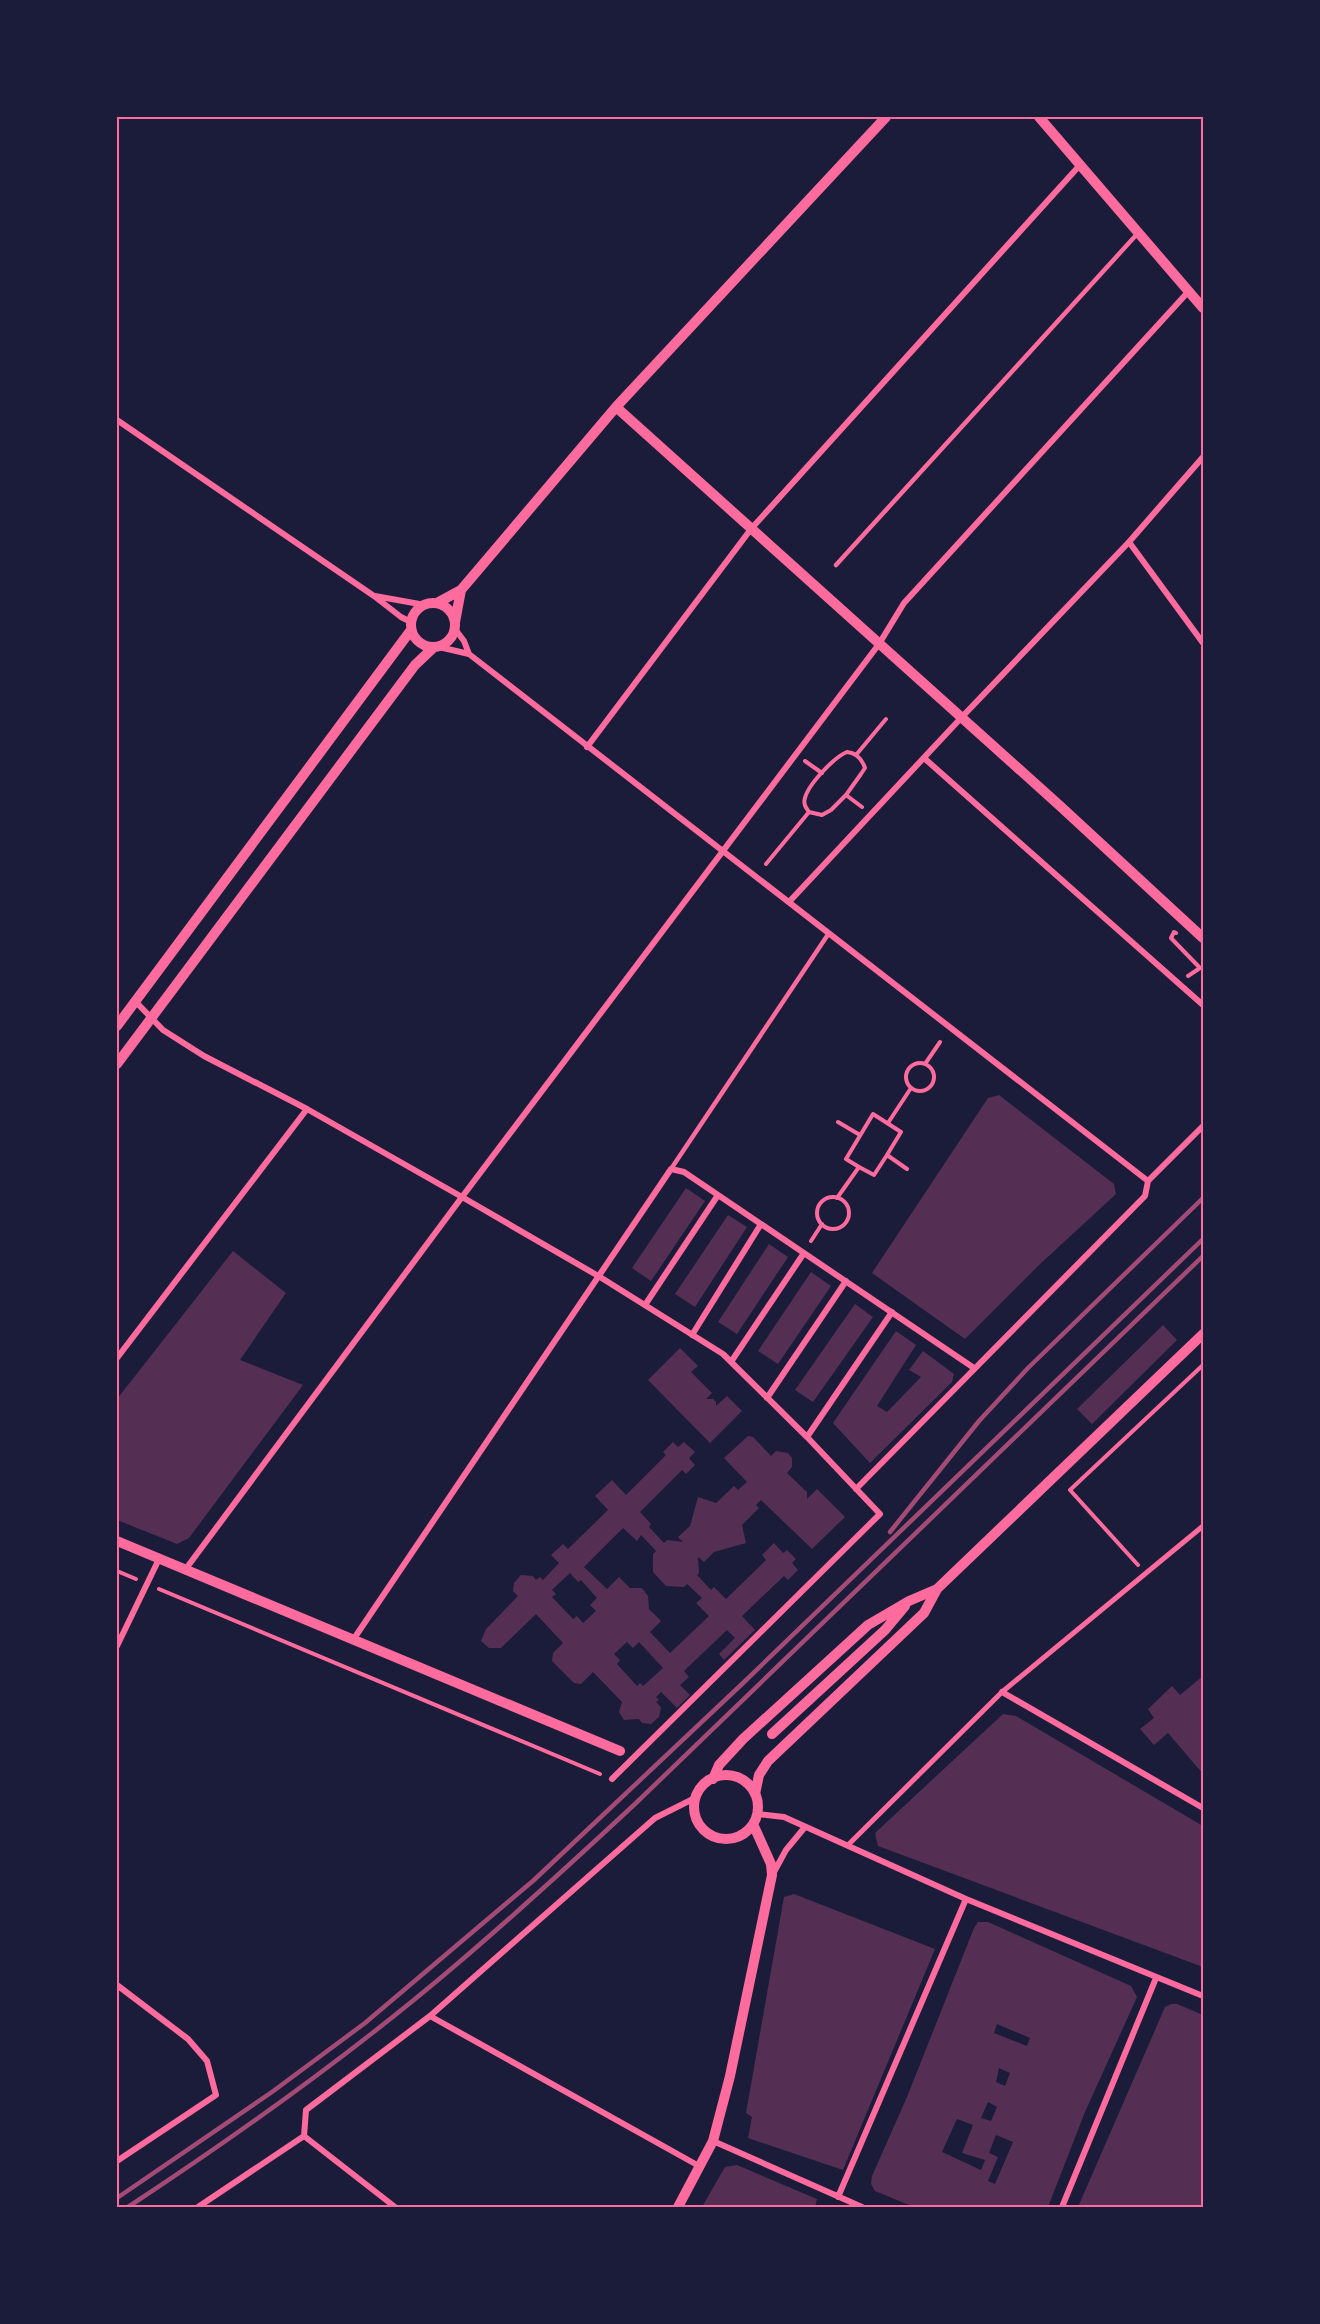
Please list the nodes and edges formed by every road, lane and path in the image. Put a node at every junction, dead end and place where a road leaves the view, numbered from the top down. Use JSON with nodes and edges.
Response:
{"nodes":[{"id":1,"x":886,"y":117,"type":"edge"},
{"id":2,"x":1039,"y":117,"type":"edge"},
{"id":3,"x":1080,"y":165,"type":"junction"},
{"id":4,"x":1138,"y":233,"type":"junction"},
{"id":5,"x":1188,"y":292,"type":"junction"},
{"id":6,"x":1203,"y":308,"type":"edge"},
{"id":7,"x":616,"y":407,"type":"junction"},
{"id":8,"x":117,"y":420,"type":"edge"},
{"id":9,"x":1203,"y":457,"type":"edge"},
{"id":10,"x":752,"y":529,"type":"junction"},
{"id":11,"x":1129,"y":542,"type":"junction"},
{"id":12,"x":836,"y":565,"type":"dead end"},
{"id":13,"x":461,"y":590,"type":"junction"},
{"id":14,"x":374,"y":596,"type":"junction"},
{"id":15,"x":437,"y":603,"type":"junction"},
{"id":16,"x":425,"y":605,"type":"junction"},
{"id":17,"x":455,"y":625,"type":"junction"},
{"id":18,"x":411,"y":626,"type":"junction"},
{"id":19,"x":1203,"y":643,"type":"edge"},
{"id":20,"x":879,"y":644,"type":"junction"},
{"id":21,"x":436,"y":647,"type":"junction"},
{"id":22,"x":469,"y":654,"type":"junction"},
{"id":23,"x":961,"y":718,"type":"junction"},
{"id":24,"x":885,"y":719,"type":"dead end"},
{"id":25,"x":587,"y":747,"type":"junction"},
{"id":26,"x":856,"y":755,"type":"junction"},
{"id":27,"x":924,"y":758,"type":"junction"},
{"id":28,"x":804,"y":760,"type":"dead end"},
{"id":29,"x":822,"y":773,"type":"junction"},
{"id":30,"x":846,"y":795,"type":"junction"},
{"id":31,"x":864,"y":809,"type":"dead end"},
{"id":32,"x":808,"y":812,"type":"junction"},
{"id":33,"x":723,"y":852,"type":"junction"},
{"id":34,"x":766,"y":864,"type":"dead end"},
{"id":35,"x":789,"y":902,"type":"junction"},
{"id":36,"x":829,"y":933,"type":"junction"},
{"id":37,"x":1181,"y":938,"type":"dead end"},
{"id":38,"x":1203,"y":938,"type":"edge"},
{"id":39,"x":1178,"y":982,"type":"junction"},
{"id":40,"x":135,"y":1001,"type":"junction"},
{"id":41,"x":1203,"y":1005,"type":"edge"},
{"id":42,"x":153,"y":1017,"type":"junction"},
{"id":43,"x":117,"y":1026,"type":"edge"},
{"id":44,"x":939,"y":1042,"type":"dead end"},
{"id":45,"x":117,"y":1064,"type":"edge"},
{"id":46,"x":925,"y":1064,"type":"junction"},
{"id":47,"x":911,"y":1088,"type":"junction"},
{"id":48,"x":307,"y":1109,"type":"junction"},
{"id":49,"x":838,"y":1122,"type":"dead end"},
{"id":50,"x":888,"y":1123,"type":"junction"},
{"id":51,"x":1203,"y":1126,"type":"edge"},
{"id":52,"x":861,"y":1135,"type":"junction"},
{"id":53,"x":887,"y":1155,"type":"junction"},
{"id":54,"x":859,"y":1167,"type":"junction"},
{"id":55,"x":671,"y":1169,"type":"junction"},
{"id":56,"x":907,"y":1169,"type":"dead end"},
{"id":57,"x":1148,"y":1181,"type":"junction"},
{"id":58,"x":718,"y":1195,"type":"junction"},
{"id":59,"x":462,"y":1197,"type":"junction"},
{"id":60,"x":837,"y":1198,"type":"junction"},
{"id":61,"x":761,"y":1224,"type":"junction"},
{"id":62,"x":822,"y":1224,"type":"junction"},
{"id":63,"x":811,"y":1241,"type":"dead end"},
{"id":64,"x":804,"y":1253,"type":"junction"},
{"id":65,"x":600,"y":1276,"type":"junction"},
{"id":66,"x":846,"y":1281,"type":"junction"},
{"id":67,"x":645,"y":1305,"type":"junction"},
{"id":68,"x":892,"y":1312,"type":"junction"},
{"id":69,"x":1203,"y":1334,"type":"edge"},
{"id":70,"x":692,"y":1335,"type":"junction"},
{"id":71,"x":117,"y":1358,"type":"edge"},
{"id":72,"x":731,"y":1362,"type":"junction"},
{"id":73,"x":1203,"y":1365,"type":"edge"},
{"id":74,"x":974,"y":1368,"type":"junction"},
{"id":75,"x":767,"y":1398,"type":"junction"},
{"id":76,"x":807,"y":1437,"type":"junction"},
{"id":77,"x":856,"y":1489,"type":"junction"},
{"id":78,"x":1203,"y":1526,"type":"edge"},
{"id":79,"x":117,"y":1541,"type":"edge"},
{"id":80,"x":159,"y":1559,"type":"junction"},
{"id":81,"x":185,"y":1570,"type":"junction"},
{"id":82,"x":117,"y":1571,"type":"edge"},
{"id":83,"x":1146,"y":1573,"type":"junction"},
{"id":84,"x":147,"y":1584,"type":"junction"},
{"id":85,"x":938,"y":1589,"type":"junction"},
{"id":86,"x":909,"y":1601,"type":"junction"},
{"id":87,"x":353,"y":1640,"type":"junction"},
{"id":88,"x":117,"y":1646,"type":"edge"},
{"id":89,"x":1002,"y":1692,"type":"junction"},
{"id":90,"x":772,"y":1734,"type":"dead end"},
{"id":91,"x":620,"y":1751,"type":"dead end"},
{"id":92,"x":612,"y":1779,"type":"joint"},
{"id":93,"x":713,"y":1779,"type":"junction"},
{"id":94,"x":755,"y":1794,"type":"junction"},
{"id":95,"x":695,"y":1798,"type":"junction"},
{"id":96,"x":1203,"y":1808,"type":"edge"},
{"id":97,"x":755,"y":1819,"type":"junction"},
{"id":98,"x":805,"y":1827,"type":"junction"},
{"id":99,"x":848,"y":1845,"type":"junction"},
{"id":100,"x":772,"y":1875,"type":"junction"},
{"id":101,"x":966,"y":1899,"type":"junction"},
{"id":102,"x":1156,"y":1978,"type":"junction"},
{"id":103,"x":117,"y":1984,"type":"edge"},
{"id":104,"x":1203,"y":1996,"type":"edge"},
{"id":105,"x":430,"y":2016,"type":"junction"},
{"id":106,"x":304,"y":2136,"type":"junction"},
{"id":107,"x":713,"y":2140,"type":"junction"},
{"id":108,"x":117,"y":2161,"type":"edge"},
{"id":109,"x":699,"y":2166,"type":"junction"},
{"id":110,"x":838,"y":2197,"type":"junction"},
{"id":111,"x":855,"y":2206,"type":"edge"},
{"id":112,"x":198,"y":2207,"type":"edge"},
{"id":113,"x":395,"y":2207,"type":"edge"},
{"id":114,"x":678,"y":2207,"type":"edge"},
{"id":115,"x":862,"y":2207,"type":"edge"},
{"id":116,"x":1062,"y":2207,"type":"edge"}],
"edges":[{"from":1,"to":7,"type":"street"},
{"from":2,"to":3,"type":"street"},
{"from":3,"to":4,"type":"street"},
{"from":3,"to":10,"type":"street"},
{"from":4,"to":5,"type":"street"},
{"from":4,"to":12,"type":"lane"},
{"from":5,"to":6,"type":"street"},
{"from":5,"to":20,"type":"street"},
{"from":7,"to":10,"type":"street"},
{"from":7,"to":13,"type":"street"},
{"from":8,"to":14,"type":"street"},
{"from":9,"to":11,"type":"street"},
{"from":10,"to":20,"type":"street"},
{"from":10,"to":25,"type":"street"},
{"from":11,"to":19,"type":"street"},
{"from":11,"to":23,"type":"street"},
{"from":13,"to":15,"type":"street"},
{"from":13,"to":17,"type":"street"},
{"from":14,"to":16,"type":"street"},
{"from":14,"to":18,"type":"street"},
{"from":15,"to":16,"type":"street"},
{"from":15,"to":17,"type":"street"},
{"from":16,"to":18,"type":"street"},
{"from":17,"to":21,"type":"street"},
{"from":17,"to":22,"type":"street"},
{"from":18,"to":21,"type":"street"},
{"from":18,"to":40,"type":"street"},
{"from":20,"to":23,"type":"street"},
{"from":20,"to":33,"type":"street"},
{"from":21,"to":22,"type":"street"},
{"from":21,"to":42,"type":"street"},
{"from":22,"to":25,"type":"street"},
{"from":23,"to":27,"type":"street"},
{"from":23,"to":38,"type":"street"},
{"from":24,"to":26,"type":"path"},
{"from":25,"to":33,"type":"street"},
{"from":26,"to":29,"type":"path"},
{"from":26,"to":30,"type":"path"},
{"from":27,"to":35,"type":"street"},
{"from":27,"to":39,"type":"street"},
{"from":28,"to":29,"type":"path"},
{"from":29,"to":32,"type":"path"},
{"from":30,"to":31,"type":"path"},
{"from":30,"to":32,"type":"path"},
{"from":32,"to":34,"type":"path"},
{"from":33,"to":35,"type":"street"},
{"from":33,"to":59,"type":"street"},
{"from":35,"to":36,"type":"street"},
{"from":36,"to":55,"type":"lane"},
{"from":36,"to":57,"type":"street"},
{"from":37,"to":39,"type":"path"},
{"from":39,"to":41,"type":"street"},
{"from":40,"to":42,"type":"street"},
{"from":40,"to":43,"type":"street"},
{"from":42,"to":45,"type":"street"},
{"from":42,"to":48,"type":"street"},
{"from":44,"to":46,"type":"path"},
{"from":46,"to":47,"type":"path"},
{"from":46,"to":47,"type":"path"},
{"from":47,"to":50,"type":"path"},
{"from":48,"to":59,"type":"street"},
{"from":48,"to":71,"type":"street"},
{"from":49,"to":52,"type":"path"},
{"from":50,"to":52,"type":"path"},
{"from":50,"to":53,"type":"path"},
{"from":51,"to":57,"type":"street"},
{"from":52,"to":54,"type":"path"},
{"from":53,"to":54,"type":"path"},
{"from":53,"to":56,"type":"path"},
{"from":54,"to":60,"type":"path"},
{"from":55,"to":58,"type":"street"},
{"from":55,"to":65,"type":"street"},
{"from":57,"to":74,"type":"street"},
{"from":58,"to":61,"type":"street"},
{"from":58,"to":67,"type":"street"},
{"from":59,"to":65,"type":"street"},
{"from":59,"to":81,"type":"street"},
{"from":60,"to":62,"type":"path"},
{"from":60,"to":62,"type":"path"},
{"from":61,"to":64,"type":"street"},
{"from":61,"to":70,"type":"street"},
{"from":62,"to":63,"type":"path"},
{"from":64,"to":66,"type":"street"},
{"from":64,"to":72,"type":"street"},
{"from":65,"to":67,"type":"street"},
{"from":65,"to":87,"type":"street"},
{"from":66,"to":68,"type":"street"},
{"from":66,"to":75,"type":"street"},
{"from":67,"to":70,"type":"street"},
{"from":68,"to":74,"type":"street"},
{"from":68,"to":76,"type":"street"},
{"from":69,"to":85,"type":"street"},
{"from":70,"to":72,"type":"street"},
{"from":72,"to":75,"type":"street"},
{"from":73,"to":83,"type":"path"},
{"from":74,"to":77,"type":"street"},
{"from":75,"to":76,"type":"street"},
{"from":76,"to":77,"type":"street"},
{"from":77,"to":92,"type":"street"},
{"from":78,"to":83,"type":"street"},
{"from":79,"to":80,"type":"street"},
{"from":80,"to":81,"type":"street"},
{"from":80,"to":84,"type":"street"},
{"from":81,"to":87,"type":"street"},
{"from":82,"to":84,"type":"path"},
{"from":83,"to":89,"type":"street"},
{"from":84,"to":88,"type":"street"},
{"from":84,"to":92,"type":"path"},
{"from":85,"to":86,"type":"street"},
{"from":85,"to":94,"type":"street"},
{"from":86,"to":90,"type":"street"},
{"from":86,"to":93,"type":"street"},
{"from":87,"to":91,"type":"street"},
{"from":89,"to":96,"type":"street"},
{"from":89,"to":99,"type":"street"},
{"from":93,"to":94,"type":"street"},
{"from":93,"to":95,"type":"street"},
{"from":94,"to":97,"type":"street"},
{"from":95,"to":97,"type":"street"},
{"from":95,"to":105,"type":"street"},
{"from":97,"to":98,"type":"street"},
{"from":97,"to":100,"type":"street"},
{"from":98,"to":99,"type":"street"},
{"from":98,"to":100,"type":"street"},
{"from":99,"to":101,"type":"street"},
{"from":100,"to":107,"type":"street"},
{"from":101,"to":102,"type":"street"},
{"from":101,"to":110,"type":"street"},
{"from":102,"to":104,"type":"street"},
{"from":102,"to":116,"type":"street"},
{"from":103,"to":108,"type":"street"},
{"from":105,"to":106,"type":"street"},
{"from":105,"to":109,"type":"street"},
{"from":106,"to":112,"type":"street"},
{"from":106,"to":113,"type":"street"},
{"from":107,"to":109,"type":"street"},
{"from":107,"to":110,"type":"street"},
{"from":109,"to":114,"type":"street"},
{"from":110,"to":111,"type":"street"},
{"from":111,"to":115,"type":"street"}]}
